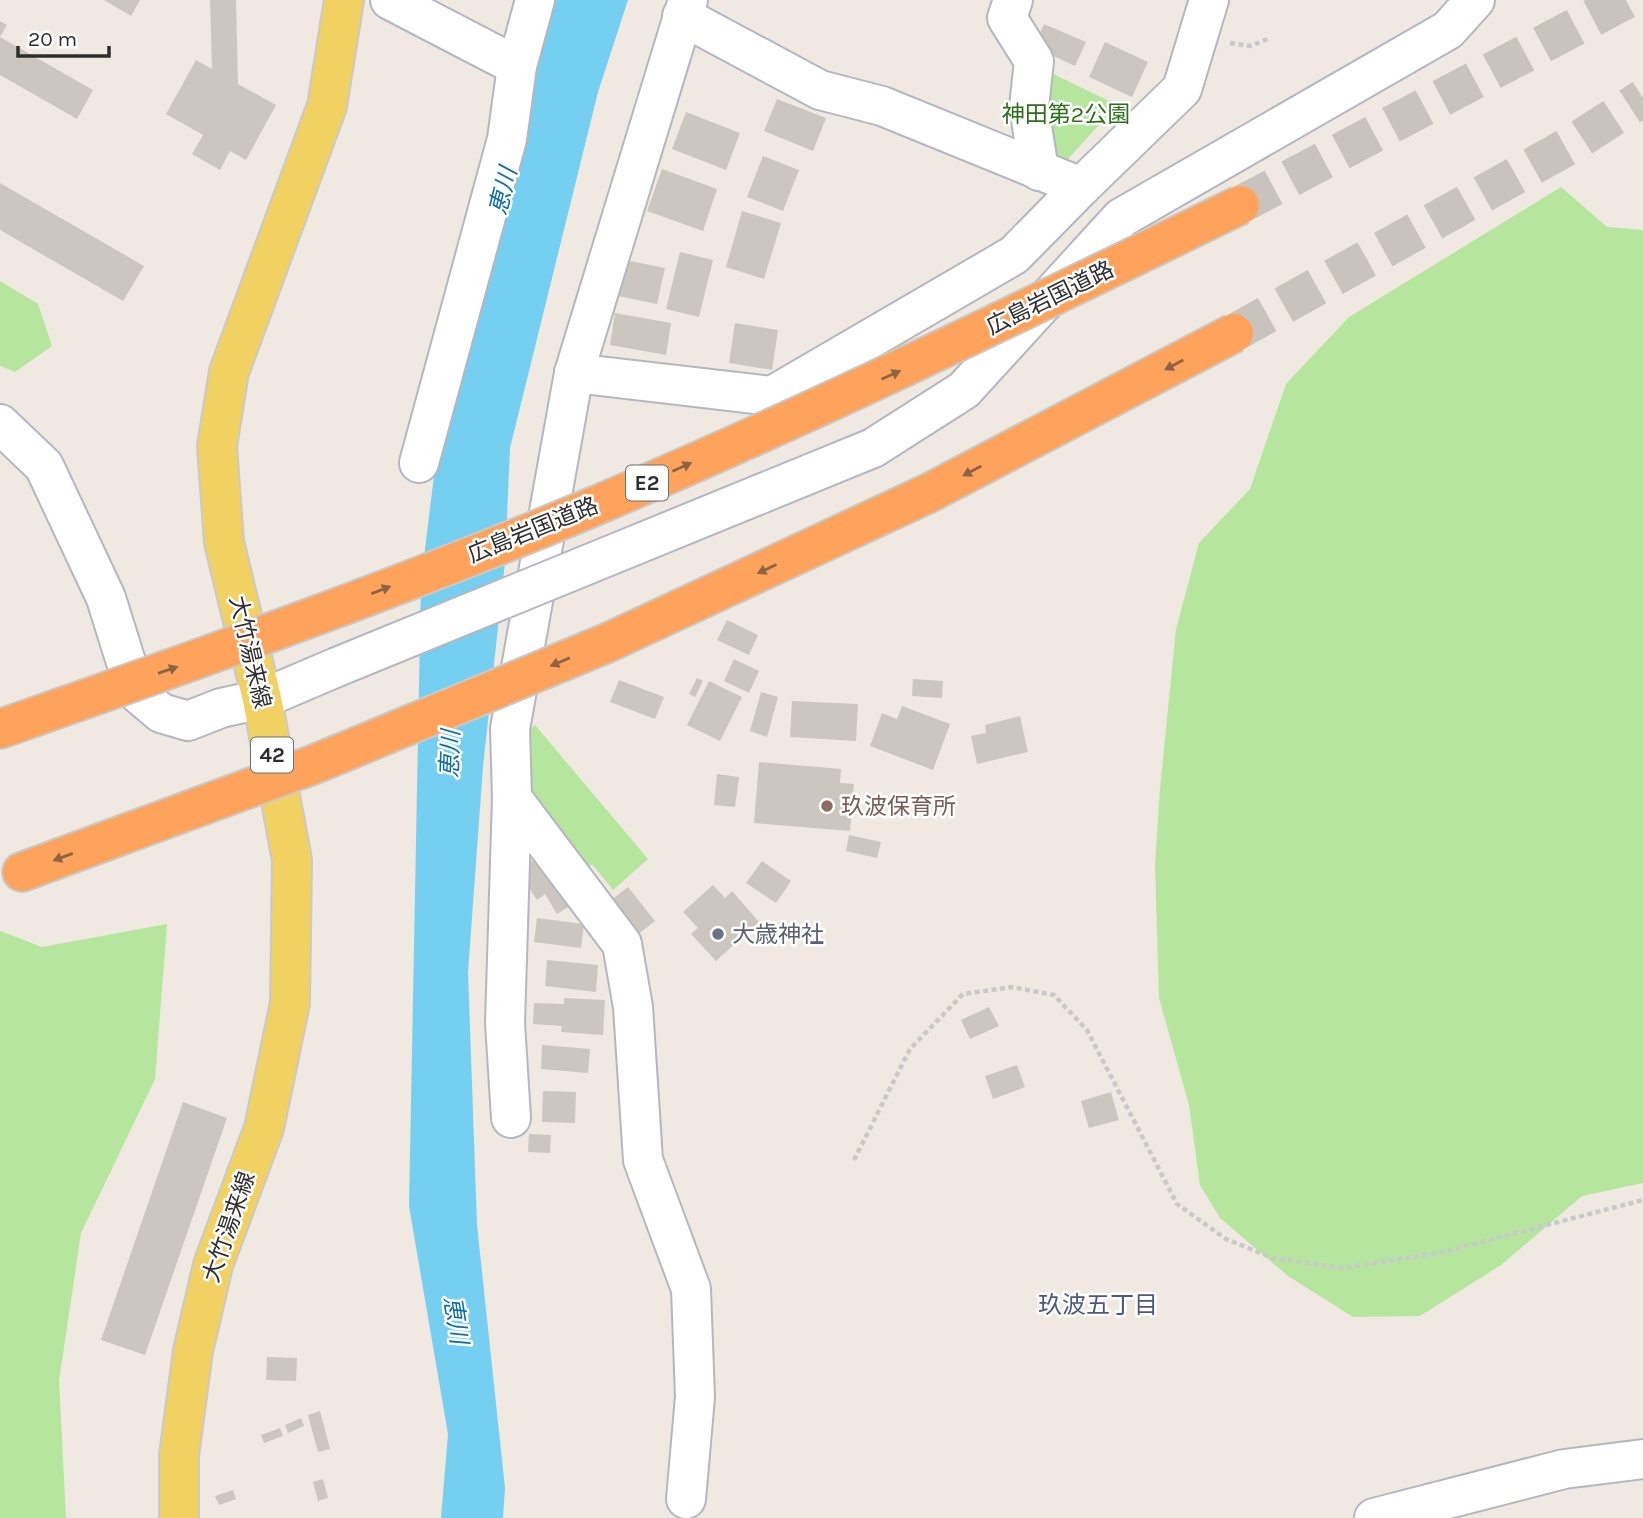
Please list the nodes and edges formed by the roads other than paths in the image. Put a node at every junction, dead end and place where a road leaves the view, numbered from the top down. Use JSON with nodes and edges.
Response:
{"nodes":[{"id":1,"x":344,"y":0,"type":"edge"},
{"id":2,"x":390,"y":0,"type":"edge"},
{"id":3,"x":536,"y":0,"type":"edge"},
{"id":4,"x":1013,"y":0,"type":"edge"},
{"id":5,"x":1209,"y":0,"type":"edge"},
{"id":6,"x":1475,"y":0,"type":"edge"},
{"id":7,"x":685,"y":8,"type":"edge"},
{"id":8,"x":517,"y":66,"type":"junction"},
{"id":9,"x":1039,"y":171,"type":"junction"},
{"id":10,"x":1081,"y":187,"type":"junction"},
{"id":11,"x":1240,"y":205,"type":"tunnel mouth"},
{"id":12,"x":1234,"y":333,"type":"tunnel mouth"},
{"id":13,"x":574,"y":373,"type":"junction"},
{"id":14,"x":0,"y":425,"type":"edge"},
{"id":15,"x":419,"y":463,"type":"dead end"},
{"id":16,"x":262,"y":699,"type":"junction"},
{"id":17,"x":17,"y":723,"type":"edge"},
{"id":18,"x":512,"y":798,"type":"junction"},
{"id":19,"x":22,"y":872,"type":"dead end"},
{"id":20,"x":511,"y":1118,"type":"dead end"},
{"id":21,"x":1643,"y":1459,"type":"edge"},
{"id":22,"x":686,"y":1499,"type":"dead end"},
{"id":23,"x":179,"y":1518,"type":"edge"},
{"id":24,"x":1374,"y":1518,"type":"edge"}],
"edges":[{"from":1,"to":16,"type":"main road","name":"大竹湯来線","number":"42"},
{"from":2,"to":8,"type":"street"},
{"from":3,"to":8,"type":"street"},
{"from":4,"to":9,"type":"street"},
{"from":5,"to":10,"type":"street"},
{"from":6,"to":16,"type":"street","bridge":true},
{"from":7,"to":9,"type":"street"},
{"from":7,"to":13,"type":"street"},
{"from":8,"to":15,"type":"street"},
{"from":9,"to":10,"type":"street"},
{"from":10,"to":13,"type":"street"},
{"from":17,"to":11,"type":"highway","name":"広島岩国道路","number":"E2","one_way":true,"bridge":true},
{"from":12,"to":19,"type":"highway","one_way":true,"bridge":true},
{"from":13,"to":18,"type":"street"},
{"from":14,"to":16,"type":"street"},
{"from":16,"to":23,"type":"main road","name":"大竹湯来線","number":"42"},
{"from":18,"to":20,"type":"street"},
{"from":18,"to":22,"type":"street"},
{"from":21,"to":24,"type":"street"}]}
